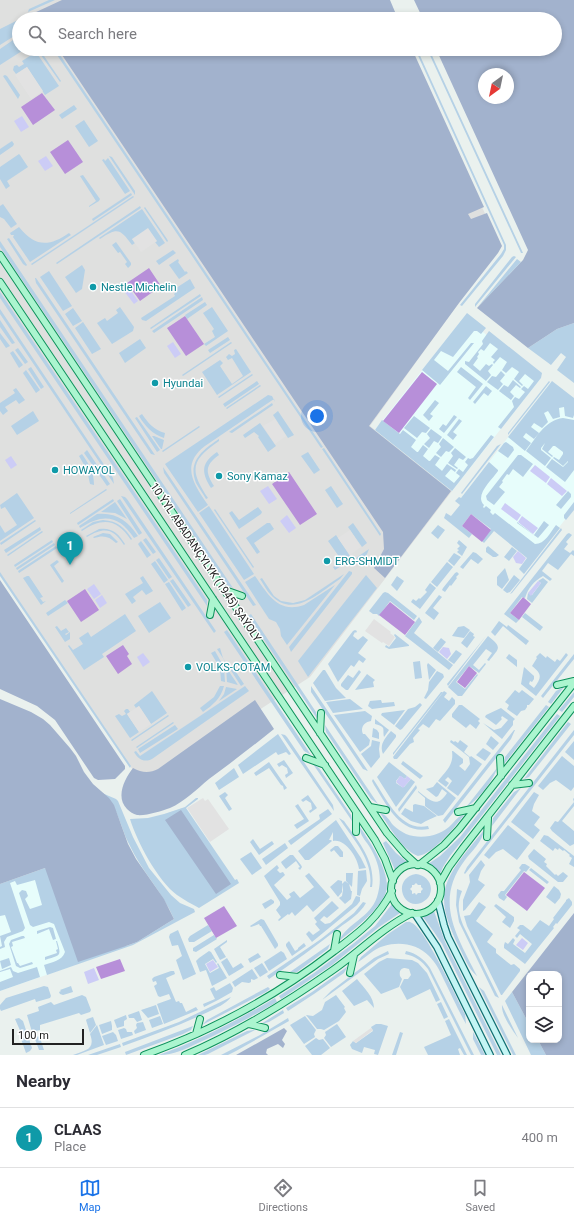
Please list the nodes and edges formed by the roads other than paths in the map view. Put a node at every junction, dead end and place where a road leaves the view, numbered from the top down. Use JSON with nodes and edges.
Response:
{"nodes":[{"id":1,"x":0,"y":255,"type":"edge"},
{"id":2,"x":0,"y":282,"type":"edge"},
{"id":3,"x":225,"y":590,"type":"junction"},
{"id":4,"x":242,"y":596,"type":"dead end"},
{"id":5,"x":213,"y":599,"type":"junction"},
{"id":6,"x":210,"y":615,"type":"dead end"},
{"id":7,"x":574,"y":682,"type":"edge"},
{"id":8,"x":557,"y":685,"type":"dead end"},
{"id":9,"x":574,"y":706,"type":"edge"},
{"id":10,"x":321,"y":713,"type":"dead end"},
{"id":11,"x":320,"y":733,"type":"junction"},
{"id":12,"x":306,"y":758,"type":"dead end"},
{"id":13,"x":500,"y":758,"type":"dead end"},
{"id":14,"x":324,"y":765,"type":"junction"},
{"id":15,"x":501,"y":776,"type":"junction"},
{"id":16,"x":529,"y":783,"type":"dead end"},
{"id":17,"x":512,"y":785,"type":"junction"},
{"id":18,"x":370,"y":807,"type":"junction"},
{"id":19,"x":476,"y":808,"type":"junction"},
{"id":20,"x":386,"y":810,"type":"dead end"},
{"id":21,"x":356,"y":812,"type":"junction"},
{"id":22,"x":458,"y":812,"type":"dead end"},
{"id":23,"x":488,"y":818,"type":"junction"},
{"id":24,"x":356,"y":832,"type":"dead end"},
{"id":25,"x":487,"y":837,"type":"dead end"},
{"id":26,"x":418,"y":865,"type":"junction"},
{"id":27,"x":393,"y":881,"type":"junction"},
{"id":28,"x":440,"y":883,"type":"junction"},
{"id":29,"x":392,"y":892,"type":"junction"},
{"id":30,"x":438,"y":900,"type":"junction"},
{"id":31,"x":413,"y":914,"type":"junction"},
{"id":32,"x":337,"y":934,"type":"dead end"},
{"id":33,"x":334,"y":951,"type":"junction"},
{"id":34,"x":354,"y":955,"type":"junction"},
{"id":35,"x":350,"y":973,"type":"dead end"},
{"id":36,"x":280,"y":975,"type":"dead end"},
{"id":37,"x":298,"y":977,"type":"junction"},
{"id":38,"x":200,"y":1019,"type":"dead end"},
{"id":39,"x":249,"y":1024,"type":"junction"},
{"id":40,"x":265,"y":1028,"type":"dead end"},
{"id":41,"x":196,"y":1034,"type":"junction"},
{"id":42,"x":144,"y":1055,"type":"edge"},
{"id":43,"x":185,"y":1055,"type":"edge"},
{"id":44,"x":490,"y":1055,"type":"edge"},
{"id":45,"x":506,"y":1055,"type":"edge"}],
"edges":[{"from":1,"to":3,"type":"main road","name":"10 ÝYL ABADANÇYLYK (1945) ŞAÝOLY"},
{"from":2,"to":5,"type":"main road","name":"10 ÝYL ABADANÇYLYK (1945) ŞAÝOLY"},
{"from":3,"to":4,"type":"main road"},
{"from":3,"to":11,"type":"main road","name":"10 ÝYL ABADANÇYLYK (1945) ŞAÝOLY"},
{"from":5,"to":6,"type":"main road"},
{"from":5,"to":14,"type":"main road","name":"10 ÝYL ABADANÇYLYK (1945) ŞAÝOLY"},
{"from":7,"to":8,"type":"main road"},
{"from":7,"to":15,"type":"main road"},
{"from":9,"to":17,"type":"main road"},
{"from":10,"to":11,"type":"main road"},
{"from":11,"to":18,"type":"main road","name":"10 ÝYL ABADANÇYLYK (1945) ŞAÝOLY"},
{"from":12,"to":14,"type":"main road"},
{"from":13,"to":15,"type":"main road"},
{"from":14,"to":21,"type":"main road","name":"10 ÝYL ABADANÇYLYK (1945) ŞAÝOLY"},
{"from":15,"to":19,"type":"main road"},
{"from":16,"to":17,"type":"main road"},
{"from":17,"to":23,"type":"main road"},
{"from":18,"to":20,"type":"main road"},
{"from":18,"to":26,"type":"main road","name":"10 ÝYL ABADANÇYLYK (1945) ŞAÝOLY"},
{"from":19,"to":22,"type":"main road"},
{"from":19,"to":26,"type":"main road"},
{"from":21,"to":24,"type":"main road"},
{"from":21,"to":27,"type":"main road","name":"10 ÝYL ABADANÇYLYK (1945) ŞAÝOLY"},
{"from":23,"to":25,"type":"main road"},
{"from":23,"to":28,"type":"main road"},
{"from":26,"to":27,"type":"main road"},
{"from":26,"to":28,"type":"main road"},
{"from":27,"to":29,"type":"main road"},
{"from":28,"to":30,"type":"main road"},
{"from":29,"to":31,"type":"main road"},
{"from":29,"to":33,"type":"main road"},
{"from":30,"to":31,"type":"main road"},
{"from":30,"to":45,"type":"main road"},
{"from":31,"to":34,"type":"main road"},
{"from":31,"to":44,"type":"main road"},
{"from":32,"to":33,"type":"main road"},
{"from":33,"to":37,"type":"main road"},
{"from":34,"to":35,"type":"main road"},
{"from":34,"to":39,"type":"main road"},
{"from":36,"to":37,"type":"main road"},
{"from":37,"to":41,"type":"main road"},
{"from":38,"to":41,"type":"main road"},
{"from":39,"to":40,"type":"main road"},
{"from":39,"to":43,"type":"main road"},
{"from":41,"to":42,"type":"main road"}]}
